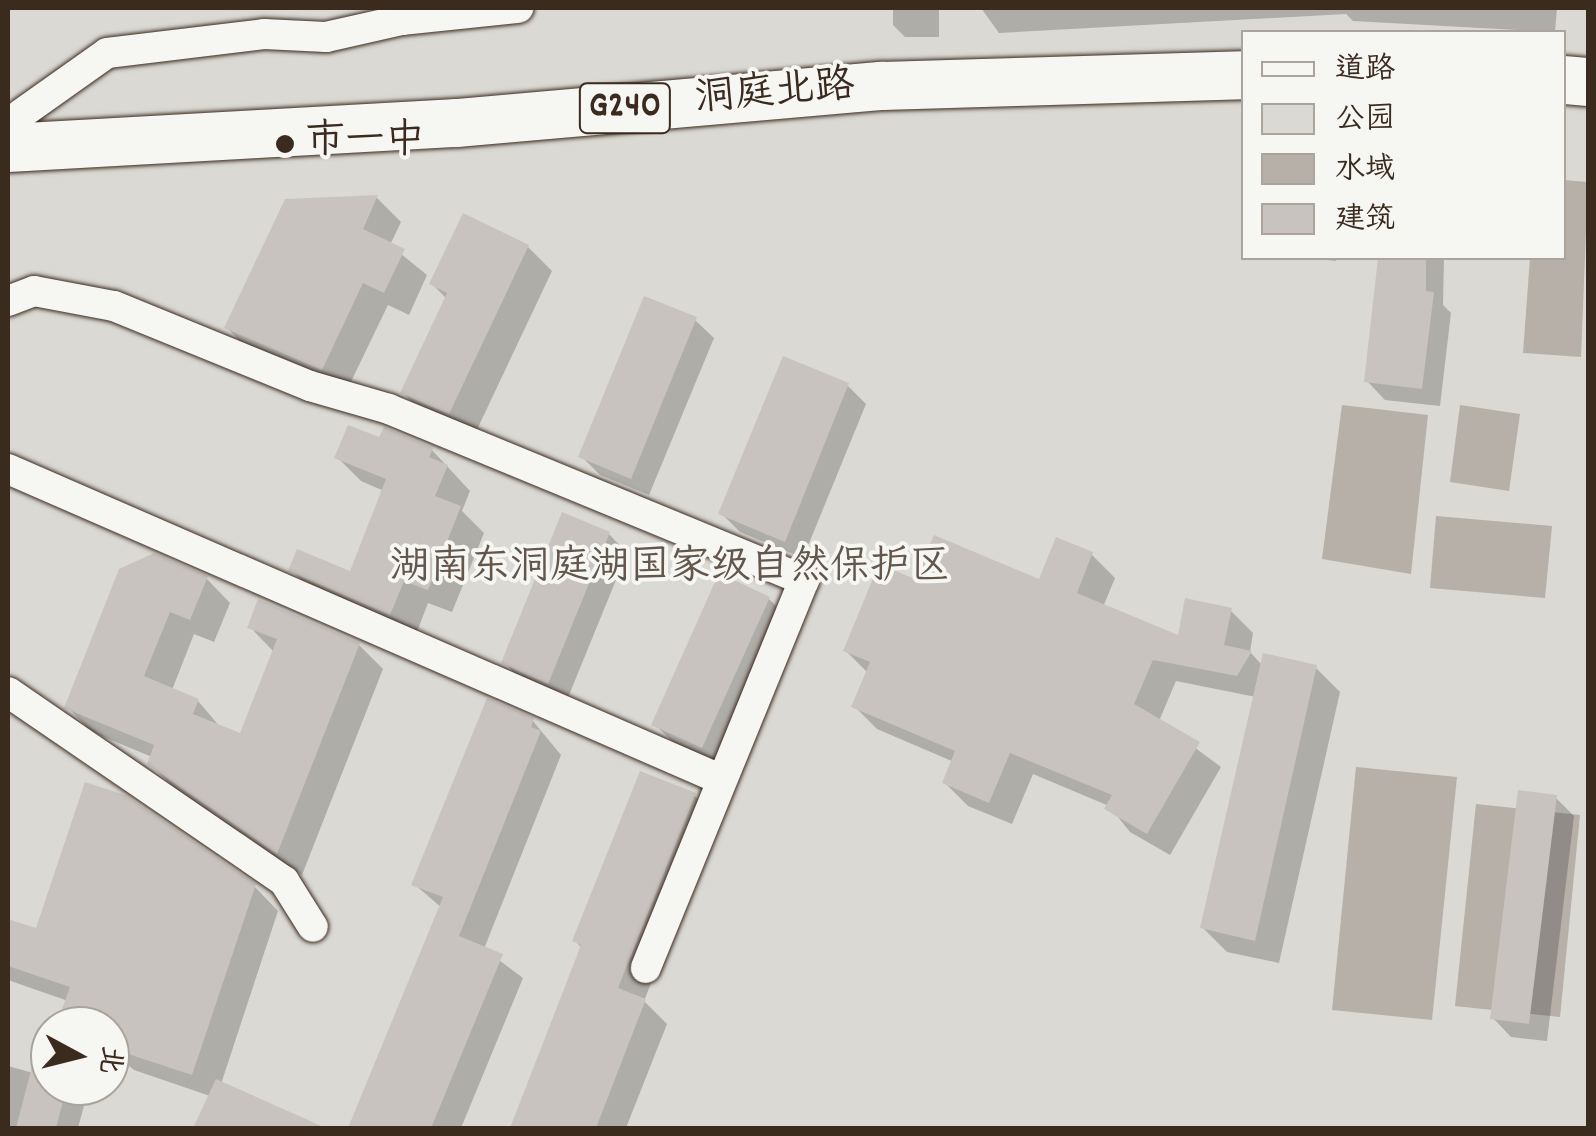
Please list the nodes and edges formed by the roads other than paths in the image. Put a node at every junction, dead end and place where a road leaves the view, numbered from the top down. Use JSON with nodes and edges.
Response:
{"nodes":[{"id":1,"x":518,"y":8,"type":"edge"},
{"id":2,"x":412,"y":14,"type":"edge"},
{"id":3,"x":1241,"y":57,"type":"edge"},
{"id":4,"x":1241,"y":74,"type":"edge"},
{"id":5,"x":12,"y":126,"type":"edge"},
{"id":6,"x":8,"y":300,"type":"edge"},
{"id":7,"x":8,"y":469,"type":"edge"},
{"id":8,"x":8,"y":692,"type":"edge"},
{"id":9,"x":718,"y":778,"type":"junction"},
{"id":10,"x":313,"y":927,"type":"dead end"},
{"id":11,"x":646,"y":968,"type":"dead end"}],
"edges":[{"from":1,"to":2,"type":"street"},
{"from":2,"to":5,"type":"street"},
{"from":3,"to":5,"type":"main road","name":"洞庭北路","number":"G240"},
{"from":4,"to":5,"type":"main road","name":"洞庭北路","number":"G240"},
{"from":6,"to":9,"type":"street"},
{"from":7,"to":9,"type":"street"},
{"from":8,"to":10,"type":"street"},
{"from":9,"to":11,"type":"street"}]}
